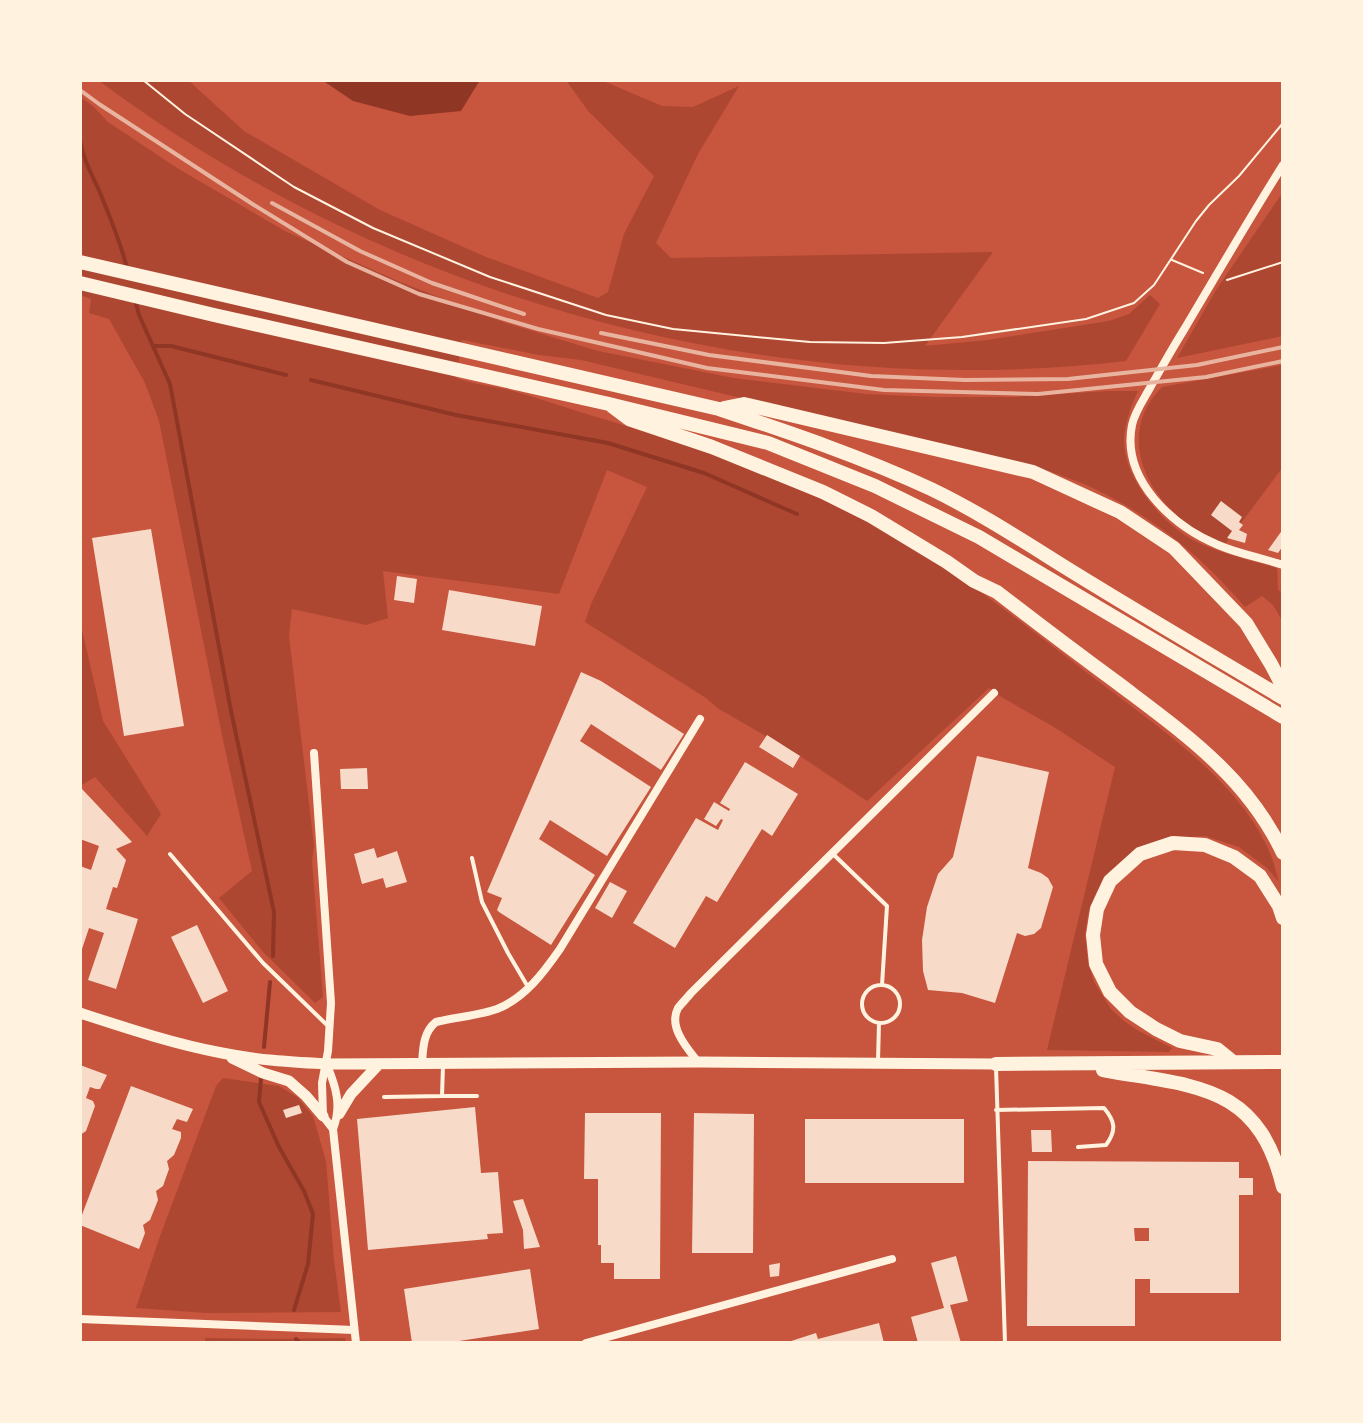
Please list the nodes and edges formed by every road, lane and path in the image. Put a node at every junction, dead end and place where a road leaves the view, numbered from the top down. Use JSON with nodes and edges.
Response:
{"nodes":[{"id":1,"x":143,"y":80,"type":"edge"},
{"id":2,"x":1283,"y":123,"type":"edge"},
{"id":3,"x":1283,"y":165,"type":"edge"},
{"id":4,"x":1171,"y":259,"type":"junction"},
{"id":5,"x":80,"y":262,"type":"edge"},
{"id":6,"x":1283,"y":262,"type":"edge"},
{"id":7,"x":1204,"y":274,"type":"dead end"},
{"id":8,"x":1226,"y":280,"type":"dead end"},
{"id":9,"x":80,"y":283,"type":"edge"},
{"id":10,"x":609,"y":404,"type":"junction"},
{"id":11,"x":719,"y":409,"type":"junction"},
{"id":12,"x":1283,"y":565,"type":"edge"},
{"id":13,"x":1283,"y":687,"type":"edge"},
{"id":14,"x":994,"y":693,"type":"dead end"},
{"id":15,"x":1283,"y":698,"type":"edge"},
{"id":16,"x":1283,"y":717,"type":"edge"},
{"id":17,"x":700,"y":719,"type":"dead end"},
{"id":18,"x":314,"y":753,"type":"dead end"},
{"id":19,"x":832,"y":853,"type":"junction"},
{"id":20,"x":1283,"y":853,"type":"edge"},
{"id":21,"x":170,"y":854,"type":"dead end"},
{"id":22,"x":472,"y":858,"type":"dead end"},
{"id":23,"x":1283,"y":918,"type":"edge"},
{"id":24,"x":882,"y":985,"type":"junction"},
{"id":25,"x":528,"y":987,"type":"junction"},
{"id":26,"x":80,"y":1013,"type":"edge"},
{"id":27,"x":879,"y":1023,"type":"junction"},
{"id":28,"x":330,"y":1028,"type":"junction"},
{"id":29,"x":220,"y":1053,"type":"junction"},
{"id":30,"x":698,"y":1062,"type":"junction"},
{"id":31,"x":1233,"y":1062,"type":"junction"},
{"id":32,"x":1283,"y":1062,"type":"edge"},
{"id":33,"x":878,"y":1063,"type":"junction"},
{"id":34,"x":326,"y":1064,"type":"junction"},
{"id":35,"x":379,"y":1064,"type":"junction"},
{"id":36,"x":422,"y":1064,"type":"junction"},
{"id":37,"x":443,"y":1064,"type":"junction"},
{"id":38,"x":996,"y":1064,"type":"junction"},
{"id":39,"x":1071,"y":1064,"type":"junction"},
{"id":40,"x":442,"y":1096,"type":"junction"},
{"id":41,"x":477,"y":1096,"type":"dead end"},
{"id":42,"x":384,"y":1097,"type":"dead end"},
{"id":43,"x":996,"y":1110,"type":"junction"},
{"id":44,"x":339,"y":1114,"type":"junction"},
{"id":45,"x":323,"y":1116,"type":"junction"},
{"id":46,"x":333,"y":1129,"type":"junction"},
{"id":47,"x":1078,"y":1147,"type":"dead end"},
{"id":48,"x":1283,"y":1187,"type":"edge"},
{"id":49,"x":892,"y":1259,"type":"dead end"},
{"id":50,"x":80,"y":1319,"type":"edge"},
{"id":51,"x":354,"y":1330,"type":"junction"},
{"id":52,"x":356,"y":1343,"type":"edge"},
{"id":53,"x":586,"y":1343,"type":"edge"},
{"id":54,"x":1005,"y":1343,"type":"edge"}],
"edges":[{"from":1,"to":4,"type":"path"},
{"from":2,"to":4,"type":"path"},
{"from":3,"to":12,"type":"street"},
{"from":4,"to":7,"type":"path"},
{"from":5,"to":11,"type":"highway"},
{"from":6,"to":8,"type":"path"},
{"from":9,"to":10,"type":"highway"},
{"from":10,"to":16,"type":"highway"},
{"from":10,"to":20,"type":"highway"},
{"from":11,"to":13,"type":"highway"},
{"from":11,"to":15,"type":"highway"},
{"from":14,"to":19,"type":"street"},
{"from":17,"to":25,"type":"street"},
{"from":18,"to":28,"type":"street"},
{"from":19,"to":24,"type":"lane"},
{"from":19,"to":30,"type":"street"},
{"from":21,"to":28,"type":"lane"},
{"from":22,"to":25,"type":"lane"},
{"from":23,"to":31,"type":"highway"},
{"from":24,"to":27,"type":"lane"},
{"from":24,"to":27,"type":"lane"},
{"from":25,"to":36,"type":"street"},
{"from":26,"to":29,"type":"main road"},
{"from":27,"to":33,"type":"lane"},
{"from":28,"to":34,"type":"street"},
{"from":29,"to":34,"type":"main road"},
{"from":29,"to":45,"type":"main road"},
{"from":30,"to":33,"type":"main road"},
{"from":30,"to":37,"type":"main road"},
{"from":31,"to":32,"type":"highway"},
{"from":31,"to":39,"type":"highway"},
{"from":33,"to":38,"type":"main road"},
{"from":34,"to":35,"type":"main road"},
{"from":34,"to":44,"type":"street"},
{"from":34,"to":45,"type":"street"},
{"from":35,"to":36,"type":"main road"},
{"from":35,"to":44,"type":"main road"},
{"from":36,"to":37,"type":"main road"},
{"from":37,"to":40,"type":"lane"},
{"from":38,"to":39,"type":"highway"},
{"from":38,"to":43,"type":"lane"},
{"from":39,"to":48,"type":"highway"},
{"from":40,"to":41,"type":"lane"},
{"from":40,"to":42,"type":"lane"},
{"from":43,"to":47,"type":"lane"},
{"from":43,"to":54,"type":"lane"},
{"from":44,"to":46,"type":"street"},
{"from":45,"to":46,"type":"street"},
{"from":46,"to":51,"type":"street"},
{"from":49,"to":53,"type":"street"},
{"from":50,"to":51,"type":"street"},
{"from":51,"to":52,"type":"street"}]}
